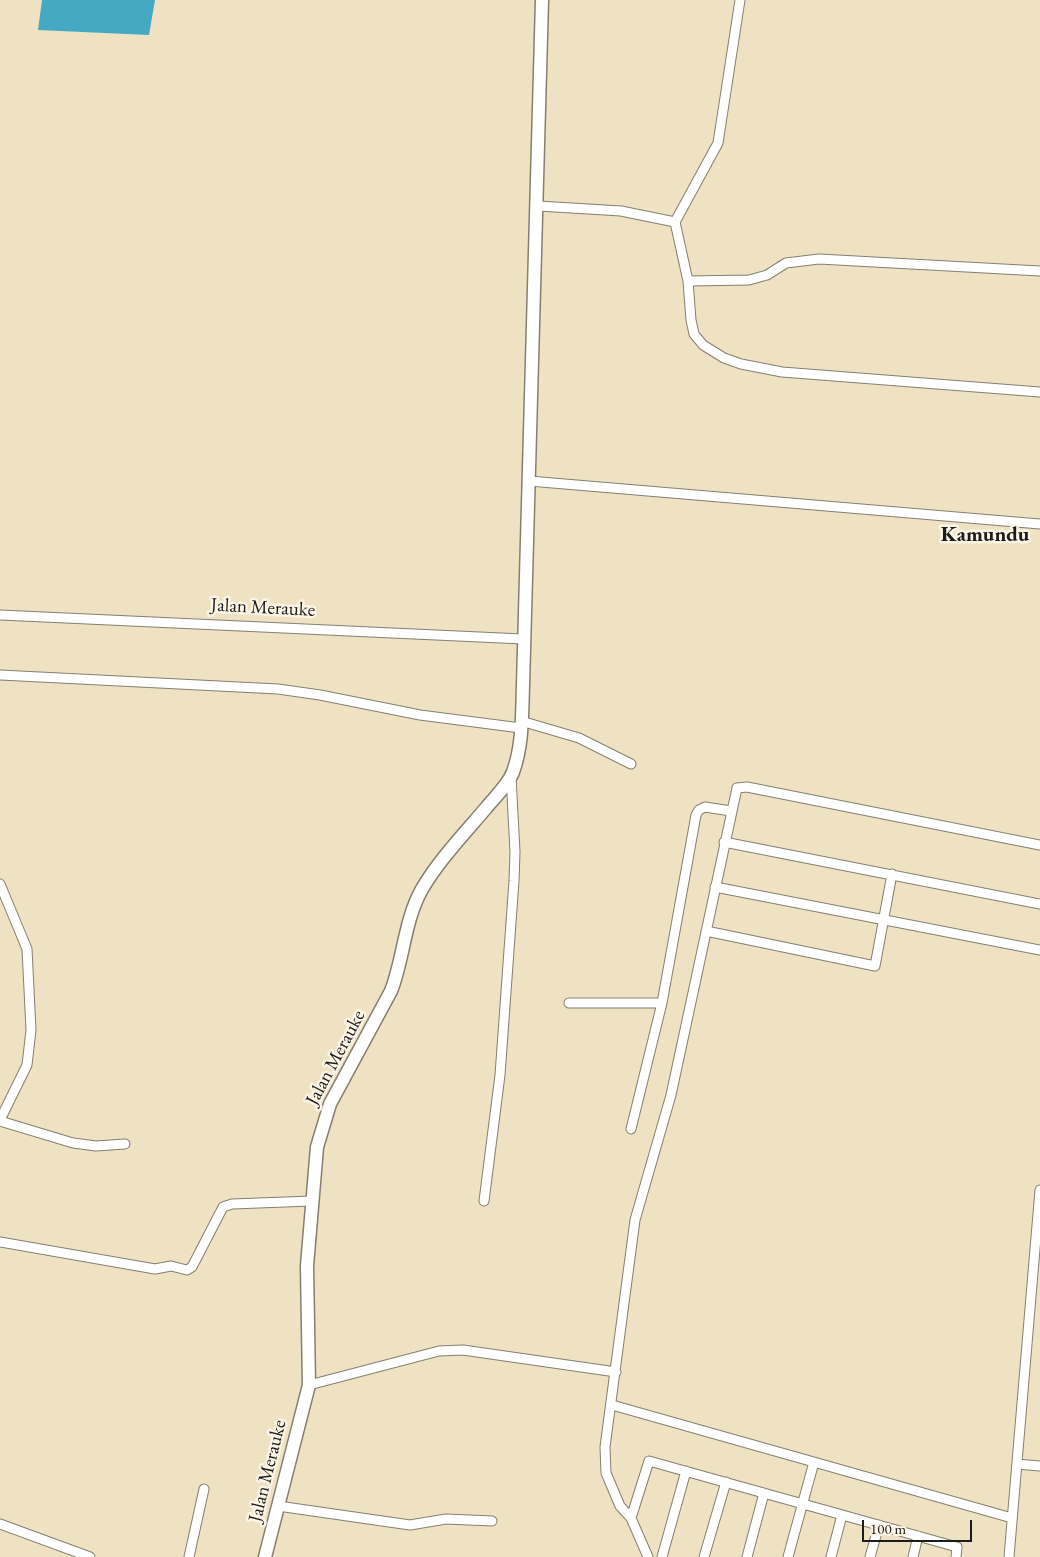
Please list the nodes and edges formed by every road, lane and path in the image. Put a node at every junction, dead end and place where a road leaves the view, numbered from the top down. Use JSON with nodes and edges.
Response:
{"nodes":[{"id":1,"x":542,"y":0,"type":"edge"},
{"id":2,"x":740,"y":0,"type":"edge"},
{"id":3,"x":538,"y":206,"type":"junction"},
{"id":4,"x":675,"y":222,"type":"junction"},
{"id":5,"x":1040,"y":271,"type":"edge"},
{"id":6,"x":688,"y":281,"type":"junction"},
{"id":7,"x":1040,"y":392,"type":"edge"},
{"id":8,"x":530,"y":481,"type":"junction"},
{"id":9,"x":1040,"y":524,"type":"edge"},
{"id":10,"x":0,"y":615,"type":"edge"},
{"id":11,"x":524,"y":639,"type":"junction"},
{"id":12,"x":0,"y":675,"type":"edge"},
{"id":13,"x":521,"y":725,"type":"junction"},
{"id":14,"x":631,"y":764,"type":"dead end"},
{"id":15,"x":511,"y":776,"type":"junction"},
{"id":16,"x":731,"y":811,"type":"junction"},
{"id":17,"x":724,"y":842,"type":"junction"},
{"id":18,"x":1040,"y":845,"type":"edge"},
{"id":19,"x":892,"y":874,"type":"junction"},
{"id":20,"x":0,"y":884,"type":"edge"},
{"id":21,"x":715,"y":887,"type":"junction"},
{"id":22,"x":1040,"y":904,"type":"edge"},
{"id":23,"x":883,"y":920,"type":"junction"},
{"id":24,"x":706,"y":931,"type":"junction"},
{"id":25,"x":1040,"y":950,"type":"edge"},
{"id":26,"x":569,"y":1003,"type":"dead end"},
{"id":27,"x":662,"y":1003,"type":"junction"},
{"id":28,"x":0,"y":1120,"type":"edge"},
{"id":29,"x":631,"y":1130,"type":"dead end"},
{"id":30,"x":125,"y":1144,"type":"dead end"},
{"id":31,"x":1040,"y":1190,"type":"edge"},
{"id":32,"x":312,"y":1200,"type":"junction"},
{"id":33,"x":484,"y":1201,"type":"dead end"},
{"id":34,"x":0,"y":1242,"type":"edge"},
{"id":35,"x":1037,"y":1269,"type":"edge"},
{"id":36,"x":616,"y":1372,"type":"junction"},
{"id":37,"x":309,"y":1385,"type":"junction"},
{"id":38,"x":612,"y":1405,"type":"junction"},
{"id":39,"x":814,"y":1462,"type":"junction"},
{"id":40,"x":1017,"y":1464,"type":"junction"},
{"id":41,"x":1040,"y":1466,"type":"edge"},
{"id":42,"x":686,"y":1471,"type":"junction"},
{"id":43,"x":726,"y":1482,"type":"junction"},
{"id":44,"x":204,"y":1489,"type":"dead end"},
{"id":45,"x":764,"y":1493,"type":"junction"},
{"id":46,"x":802,"y":1504,"type":"junction"},
{"id":47,"x":278,"y":1506,"type":"junction"},
{"id":48,"x":842,"y":1515,"type":"junction"},
{"id":49,"x":631,"y":1518,"type":"junction"},
{"id":50,"x":1012,"y":1518,"type":"junction"},
{"id":51,"x":492,"y":1521,"type":"dead end"},
{"id":52,"x":0,"y":1524,"type":"edge"},
{"id":53,"x":879,"y":1525,"type":"junction"},
{"id":54,"x":918,"y":1536,"type":"junction"},
{"id":55,"x":90,"y":1557,"type":"edge"},
{"id":56,"x":189,"y":1557,"type":"edge"},
{"id":57,"x":265,"y":1557,"type":"edge"},
{"id":58,"x":648,"y":1557,"type":"edge"},
{"id":59,"x":662,"y":1557,"type":"edge"},
{"id":60,"x":704,"y":1557,"type":"edge"},
{"id":61,"x":747,"y":1557,"type":"edge"},
{"id":62,"x":788,"y":1557,"type":"edge"},
{"id":63,"x":831,"y":1557,"type":"edge"},
{"id":64,"x":870,"y":1557,"type":"edge"},
{"id":65,"x":913,"y":1557,"type":"edge"},
{"id":66,"x":956,"y":1557,"type":"edge"},
{"id":67,"x":1009,"y":1557,"type":"edge"}],
"edges":[{"from":1,"to":3,"type":"highway","name":"Jalan Merauke"},
{"from":2,"to":4,"type":"street"},
{"from":3,"to":4,"type":"street"},
{"from":3,"to":8,"type":"highway","name":"Jalan Merauke"},
{"from":4,"to":6,"type":"street"},
{"from":5,"to":6,"type":"street"},
{"from":6,"to":7,"type":"street"},
{"from":8,"to":9,"type":"street"},
{"from":8,"to":11,"type":"highway","name":"Jalan Merauke"},
{"from":10,"to":11,"type":"street","name":"Jalan Merauke"},
{"from":11,"to":13,"type":"highway","name":"Jalan Merauke"},
{"from":12,"to":13,"type":"street"},
{"from":13,"to":14,"type":"street"},
{"from":13,"to":15,"type":"highway","name":"Jalan Merauke"},
{"from":15,"to":32,"type":"highway","name":"Jalan Merauke"},
{"from":15,"to":33,"type":"street"},
{"from":16,"to":17,"type":"street"},
{"from":16,"to":18,"type":"street"},
{"from":16,"to":27,"type":"street"},
{"from":17,"to":19,"type":"street"},
{"from":17,"to":21,"type":"street"},
{"from":19,"to":22,"type":"street"},
{"from":19,"to":23,"type":"street"},
{"from":20,"to":28,"type":"street"},
{"from":21,"to":23,"type":"street"},
{"from":21,"to":24,"type":"street"},
{"from":23,"to":24,"type":"street"},
{"from":23,"to":25,"type":"street"},
{"from":24,"to":36,"type":"street"},
{"from":26,"to":27,"type":"street"},
{"from":27,"to":29,"type":"street"},
{"from":28,"to":30,"type":"street"},
{"from":31,"to":35,"type":"street"},
{"from":32,"to":34,"type":"street"},
{"from":32,"to":37,"type":"highway","name":"Jalan Merauke"},
{"from":35,"to":40,"type":"street"},
{"from":36,"to":37,"type":"street"},
{"from":36,"to":38,"type":"street"},
{"from":37,"to":47,"type":"highway","name":"Jalan Merauke"},
{"from":38,"to":39,"type":"street"},
{"from":38,"to":49,"type":"street"},
{"from":39,"to":46,"type":"street"},
{"from":39,"to":50,"type":"street"},
{"from":40,"to":41,"type":"street"},
{"from":40,"to":50,"type":"street"},
{"from":42,"to":43,"type":"street"},
{"from":42,"to":49,"type":"street"},
{"from":42,"to":59,"type":"street"},
{"from":43,"to":45,"type":"street"},
{"from":43,"to":60,"type":"street"},
{"from":44,"to":56,"type":"street"},
{"from":45,"to":46,"type":"street"},
{"from":45,"to":61,"type":"street"},
{"from":46,"to":48,"type":"street"},
{"from":46,"to":62,"type":"street"},
{"from":47,"to":51,"type":"street"},
{"from":47,"to":57,"type":"highway","name":"Jalan Merauke"},
{"from":48,"to":53,"type":"street"},
{"from":48,"to":63,"type":"street"},
{"from":49,"to":58,"type":"street"},
{"from":50,"to":67,"type":"street"},
{"from":52,"to":55,"type":"street"},
{"from":53,"to":54,"type":"street"},
{"from":53,"to":64,"type":"street"},
{"from":54,"to":65,"type":"street"},
{"from":54,"to":66,"type":"street"}]}
